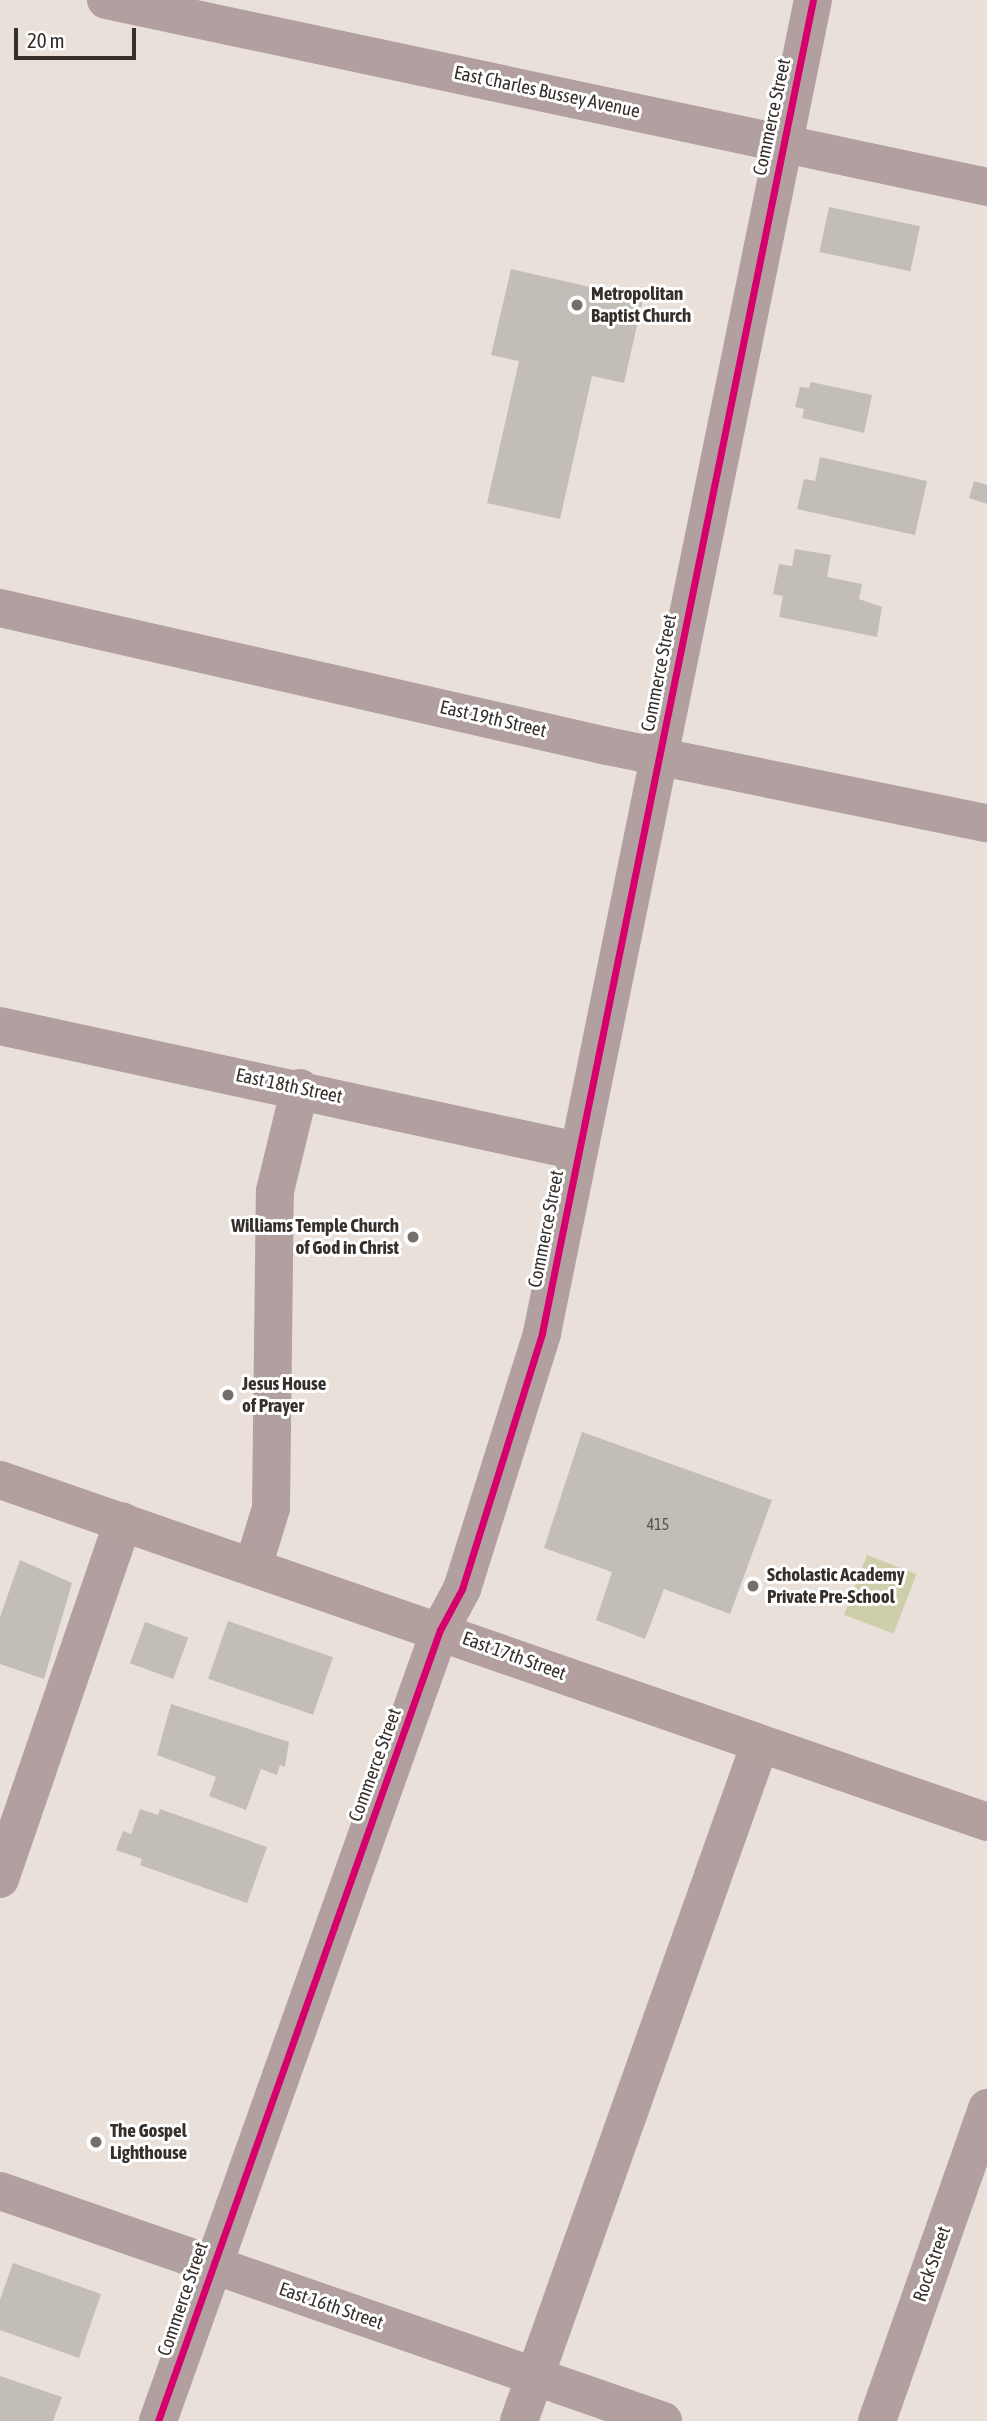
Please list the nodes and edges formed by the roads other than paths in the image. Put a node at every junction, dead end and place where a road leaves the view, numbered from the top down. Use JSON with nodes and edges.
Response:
{"nodes":[{"id":1,"x":106,"y":0,"type":"edge"},
{"id":2,"x":813,"y":0,"type":"edge"},
{"id":3,"x":783,"y":143,"type":"junction"},
{"id":4,"x":987,"y":187,"type":"edge"},
{"id":5,"x":0,"y":608,"type":"edge"},
{"id":6,"x":659,"y":757,"type":"junction"},
{"id":7,"x":987,"y":823,"type":"edge"},
{"id":8,"x":0,"y":1026,"type":"edge"},
{"id":9,"x":300,"y":1088,"type":"junction"},
{"id":10,"x":577,"y":1151,"type":"junction"},
{"id":11,"x":0,"y":1480,"type":"edge"},
{"id":12,"x":123,"y":1522,"type":"junction"},
{"id":13,"x":253,"y":1567,"type":"junction"},
{"id":14,"x":440,"y":1630,"type":"junction"},
{"id":15,"x":760,"y":1744,"type":"junction"},
{"id":16,"x":987,"y":1822,"type":"edge"},
{"id":17,"x":0,"y":1879,"type":"edge"},
{"id":18,"x":987,"y":2108,"type":"edge"},
{"id":19,"x":0,"y":2191,"type":"edge"},
{"id":20,"x":212,"y":2265,"type":"junction"},
{"id":21,"x":536,"y":2377,"type":"junction"},
{"id":22,"x":159,"y":2421,"type":"edge"},
{"id":23,"x":519,"y":2421,"type":"edge"},
{"id":24,"x":663,"y":2421,"type":"edge"},
{"id":25,"x":877,"y":2421,"type":"edge"}],
"edges":[{"from":1,"to":3,"type":"street","name":"East Charles Bussey Avenue"},
{"from":2,"to":3,"type":"street","name":"Commerce Street"},
{"from":3,"to":4,"type":"street","name":"East Charles Bussey Avenue"},
{"from":3,"to":6,"type":"street","name":"Commerce Street"},
{"from":5,"to":6,"type":"street","name":"East 19th Street"},
{"from":6,"to":7,"type":"street","name":"East 19th Street"},
{"from":6,"to":10,"type":"street","name":"Commerce Street"},
{"from":8,"to":9,"type":"street","name":"East 18th Street"},
{"from":9,"to":10,"type":"street","name":"East 18th Street"},
{"from":9,"to":13,"type":"street"},
{"from":10,"to":14,"type":"street","name":"Commerce Street"},
{"from":11,"to":12,"type":"main road","name":"East 17th Street"},
{"from":12,"to":13,"type":"main road","name":"East 17th Street"},
{"from":12,"to":17,"type":"street"},
{"from":13,"to":14,"type":"main road","name":"East 17th Street"},
{"from":14,"to":15,"type":"main road","name":"East 17th Street"},
{"from":14,"to":20,"type":"street","name":"Commerce Street"},
{"from":15,"to":16,"type":"main road","name":"East 17th Street"},
{"from":15,"to":21,"type":"street"},
{"from":18,"to":25,"type":"street","name":"Rock Street"},
{"from":19,"to":20,"type":"street","name":"East 16th Street"},
{"from":20,"to":21,"type":"street","name":"East 16th Street"},
{"from":20,"to":22,"type":"street","name":"Commerce Street"},
{"from":21,"to":23,"type":"street"},
{"from":21,"to":24,"type":"street","name":"East 16th Street"}]}
